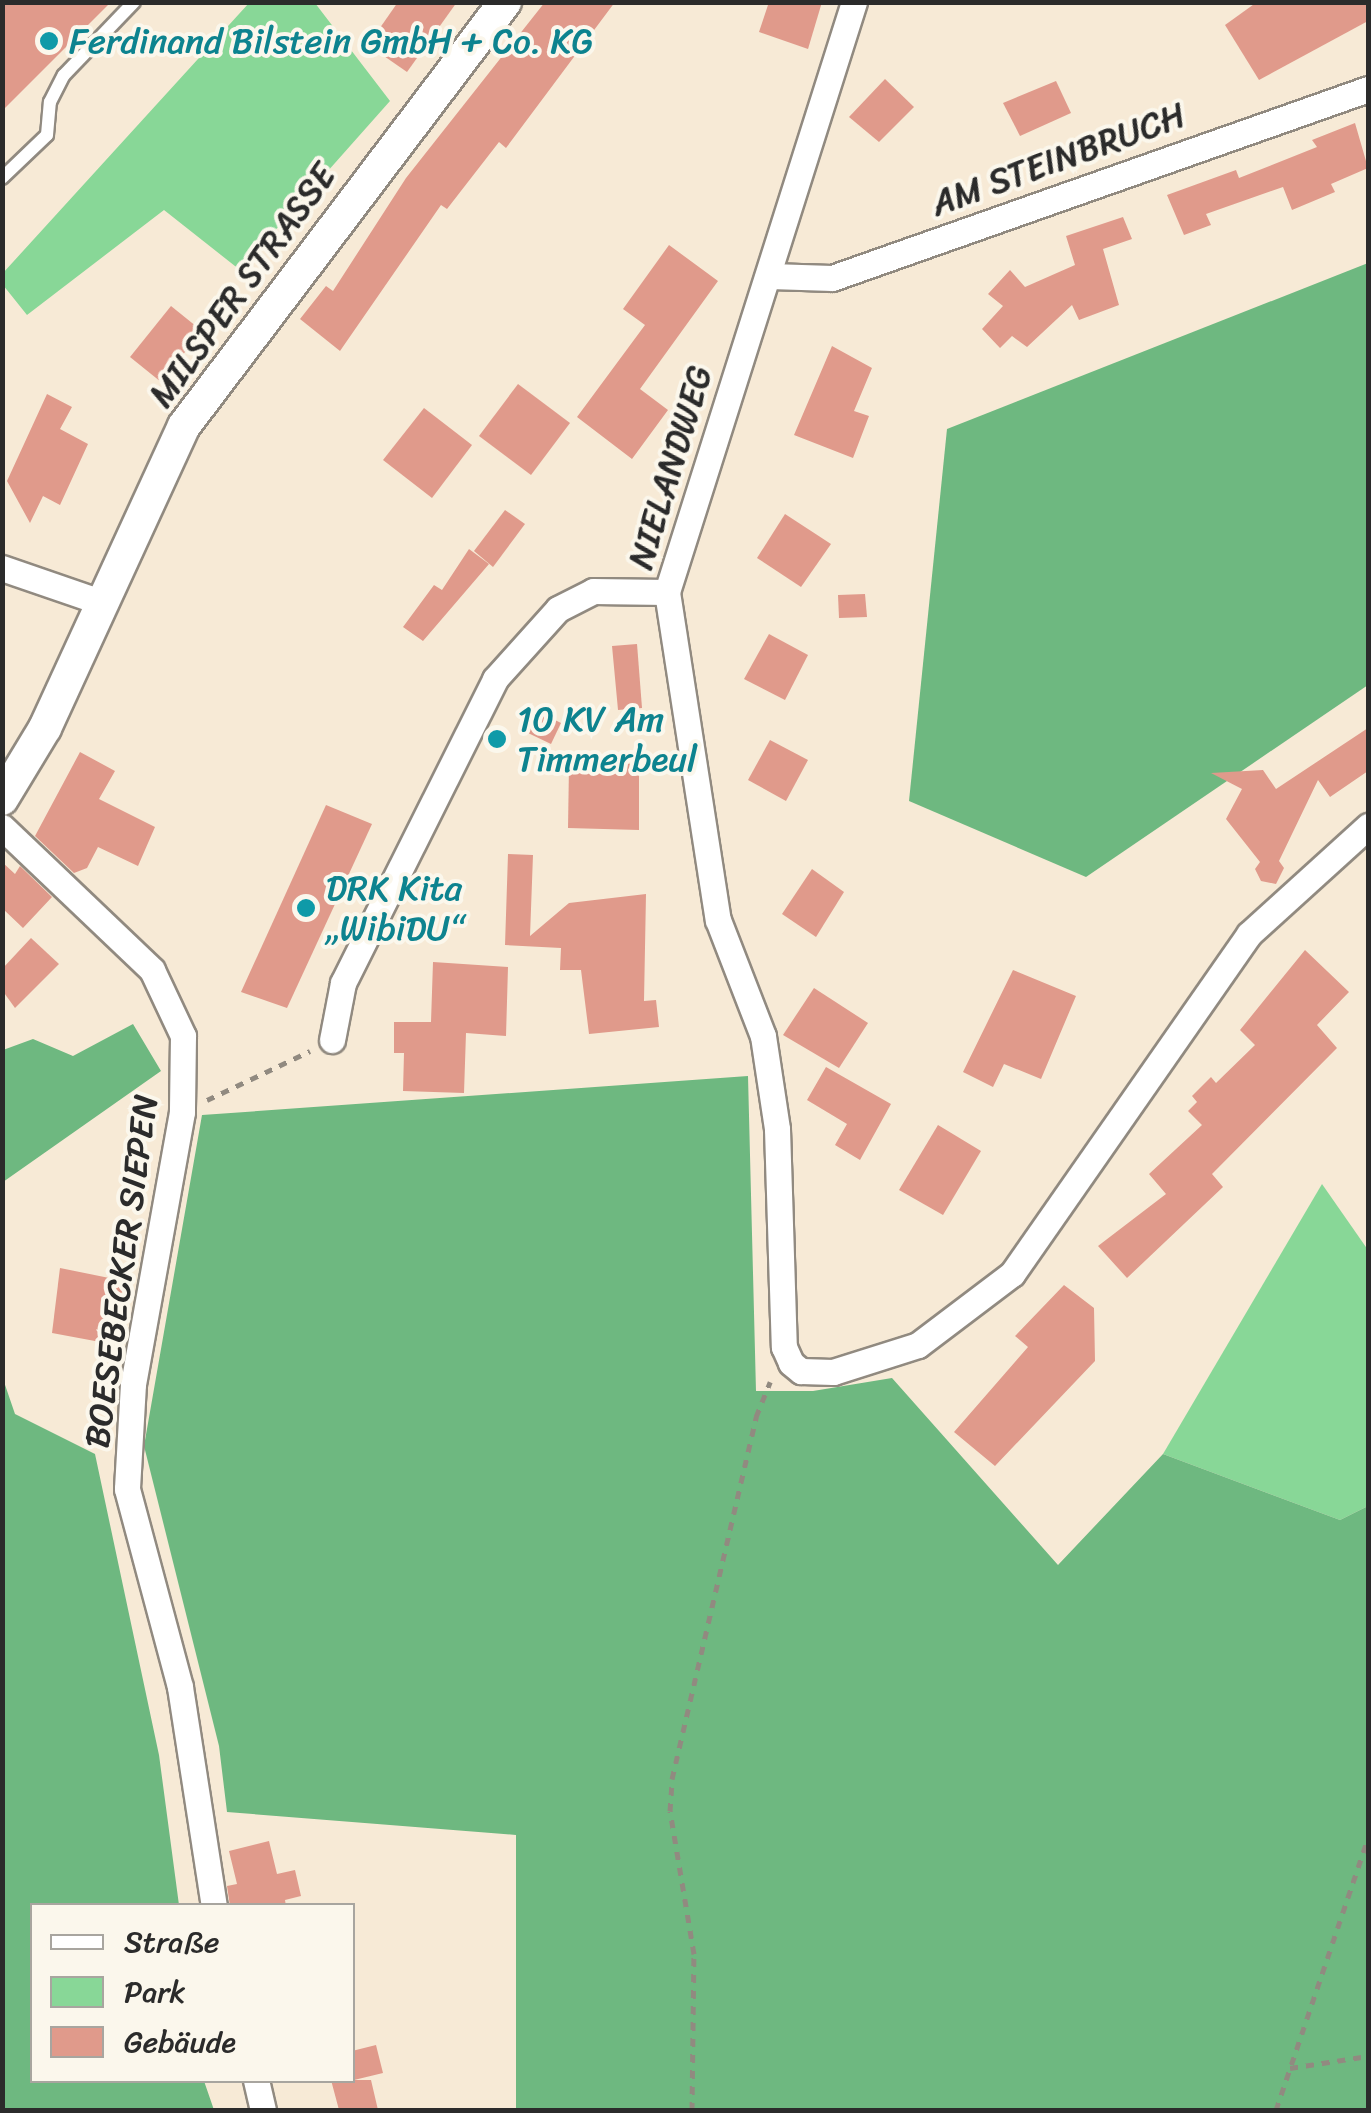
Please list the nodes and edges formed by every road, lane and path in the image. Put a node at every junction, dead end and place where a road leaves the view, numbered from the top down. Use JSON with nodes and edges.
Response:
{"nodes":[{"id":1,"x":134,"y":2,"type":"edge"},
{"id":2,"x":506,"y":2,"type":"edge"},
{"id":3,"x":854,"y":2,"type":"edge"},
{"id":4,"x":1368,"y":89,"type":"edge"},
{"id":5,"x":2,"y":178,"type":"edge"},
{"id":6,"x":770,"y":276,"type":"junction"},
{"id":7,"x":2,"y":568,"type":"edge"},
{"id":8,"x":666,"y":592,"type":"junction"},
{"id":9,"x":101,"y":602,"type":"junction"},
{"id":10,"x":2,"y":799,"type":"edge"},
{"id":11,"x":1368,"y":826,"type":"edge"},
{"id":12,"x":2,"y":827,"type":"edge"},
{"id":13,"x":332,"y":1040,"type":"joint"},
{"id":14,"x":182,"y":1112,"type":"junction"},
{"id":15,"x":784,"y":1347,"type":"junction"},
{"id":16,"x":1368,"y":1838,"type":"edge"},
{"id":17,"x":214,"y":1903,"type":"edge"},
{"id":18,"x":1368,"y":2056,"type":"edge"},
{"id":19,"x":1290,"y":2068,"type":"junction"},
{"id":20,"x":257,"y":2083,"type":"edge"},
{"id":21,"x":263,"y":2110,"type":"edge"},
{"id":22,"x":692,"y":2110,"type":"edge"},
{"id":23,"x":1276,"y":2110,"type":"edge"}],
"edges":[{"from":1,"to":5,"type":"lane"},
{"from":2,"to":9,"type":"street","name":"MILSPER STRASSE"},
{"from":3,"to":6,"type":"street","name":"NIELANDWEG"},
{"from":4,"to":6,"type":"street","name":"AM STEINBRUCH"},
{"from":6,"to":8,"type":"street","name":"NIELANDWEG"},
{"from":7,"to":9,"type":"street"},
{"from":8,"to":13,"type":"street"},
{"from":8,"to":15,"type":"street","name":"NIELANDWEG"},
{"from":9,"to":10,"type":"street","name":"MILSPER STRASSE"},
{"from":11,"to":15,"type":"street"},
{"from":12,"to":14,"type":"street","name":"BOESEBECKER SIEPEN"},
{"from":13,"to":14,"type":"path"},
{"from":14,"to":17,"type":"street","name":"BOESEBECKER SIEPEN"},
{"from":15,"to":22,"type":"path"},
{"from":16,"to":19,"type":"path"},
{"from":18,"to":19,"type":"path"},
{"from":19,"to":23,"type":"path"},
{"from":20,"to":21,"type":"street"}]}
